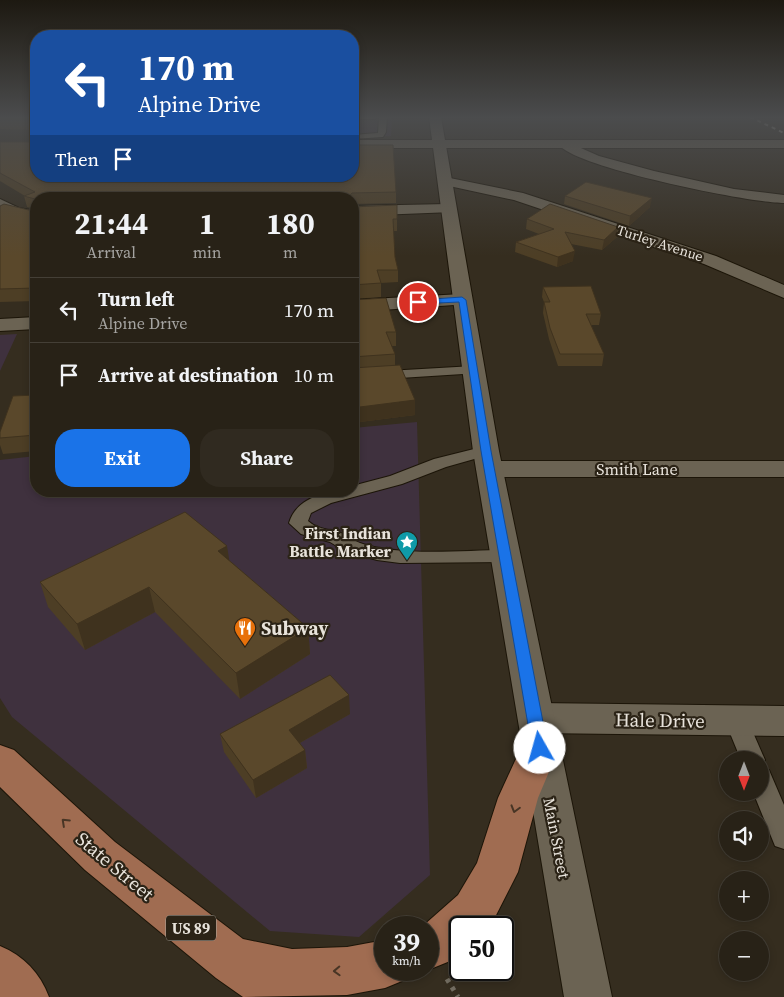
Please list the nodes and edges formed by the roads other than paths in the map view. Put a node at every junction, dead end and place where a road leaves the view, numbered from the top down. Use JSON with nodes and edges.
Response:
{"nodes":[{"id":1,"x":443,"y":164,"type":"edge"},
{"id":2,"x":612,"y":164,"type":"edge"},
{"id":3,"x":445,"y":181,"type":"junction"},
{"id":4,"x":783,"y":199,"type":"edge"},
{"id":5,"x":0,"y":203,"type":"edge"},
{"id":6,"x":448,"y":209,"type":"junction"},
{"id":7,"x":359,"y":211,"type":"edge"},
{"id":8,"x":30,"y":215,"type":"edge"},
{"id":9,"x":784,"y":292,"type":"edge"},
{"id":10,"x":462,"y":300,"type":"junction"},
{"id":11,"x":359,"y":306,"type":"edge"},
{"id":12,"x":30,"y":323,"type":"edge"},
{"id":13,"x":0,"y":325,"type":"edge"},
{"id":14,"x":474,"y":370,"type":"junction"},
{"id":15,"x":359,"y":376,"type":"edge"},
{"id":16,"x":488,"y":460,"type":"junction"},
{"id":17,"x":784,"y":469,"type":"edge"},
{"id":18,"x":359,"y":489,"type":"edge"},
{"id":19,"x":329,"y":497,"type":"edge"},
{"id":20,"x":506,"y":556,"type":"junction"},
{"id":21,"x":737,"y":721,"type":"junction"},
{"id":22,"x":784,"y":721,"type":"edge"},
{"id":23,"x":538,"y":733,"type":"junction"},
{"id":24,"x":749,"y":751,"type":"edge"},
{"id":25,"x":0,"y":762,"type":"edge"},
{"id":26,"x":769,"y":800,"type":"edge"},
{"id":27,"x":784,"y":837,"type":"edge"},
{"id":28,"x":439,"y":942,"type":"edge"},
{"id":29,"x":233,"y":961,"type":"junction"},
{"id":30,"x":374,"y":966,"type":"edge"},
{"id":31,"x":0,"y":970,"type":"edge"},
{"id":32,"x":25,"y":997,"type":"edge"},
{"id":33,"x":284,"y":997,"type":"edge"},
{"id":34,"x":588,"y":997,"type":"edge"}],
"edges":[{"from":1,"to":3,"type":"street","name":"Main Street"},
{"from":2,"to":4,"type":"street"},
{"from":3,"to":6,"type":"street","name":"Main Street"},
{"from":3,"to":9,"type":"street","name":"Turley Avenue"},
{"from":5,"to":8,"type":"street"},
{"from":6,"to":7,"type":"street"},
{"from":6,"to":10,"type":"street","name":"Main Street"},
{"from":10,"to":11,"type":"street"},
{"from":10,"to":14,"type":"street","name":"Main Street"},
{"from":12,"to":13,"type":"street"},
{"from":14,"to":15,"type":"lane"},
{"from":14,"to":16,"type":"street","name":"Main Street"},
{"from":16,"to":17,"type":"street","name":"Smith Lane"},
{"from":16,"to":18,"type":"lane"},
{"from":16,"to":20,"type":"street","name":"Main Street"},
{"from":19,"to":20,"type":"lane"},
{"from":20,"to":23,"type":"street","name":"Main Street"},
{"from":21,"to":22,"type":"street","name":"Hale Drive"},
{"from":21,"to":23,"type":"street","name":"Hale Drive"},
{"from":21,"to":24,"type":"lane"},
{"from":23,"to":28,"type":"main road","one_way":true},
{"from":23,"to":34,"type":"street","name":"Main Street"},
{"from":29,"to":25,"type":"main road","name":"State Street","number":"US 89","one_way":true},
{"from":26,"to":27,"type":"lane"},
{"from":30,"to":29,"type":"main road","one_way":true},
{"from":29,"to":33,"type":"main road","name":"State Street","number":"US 89"},
{"from":31,"to":32,"type":"main road"}]}
